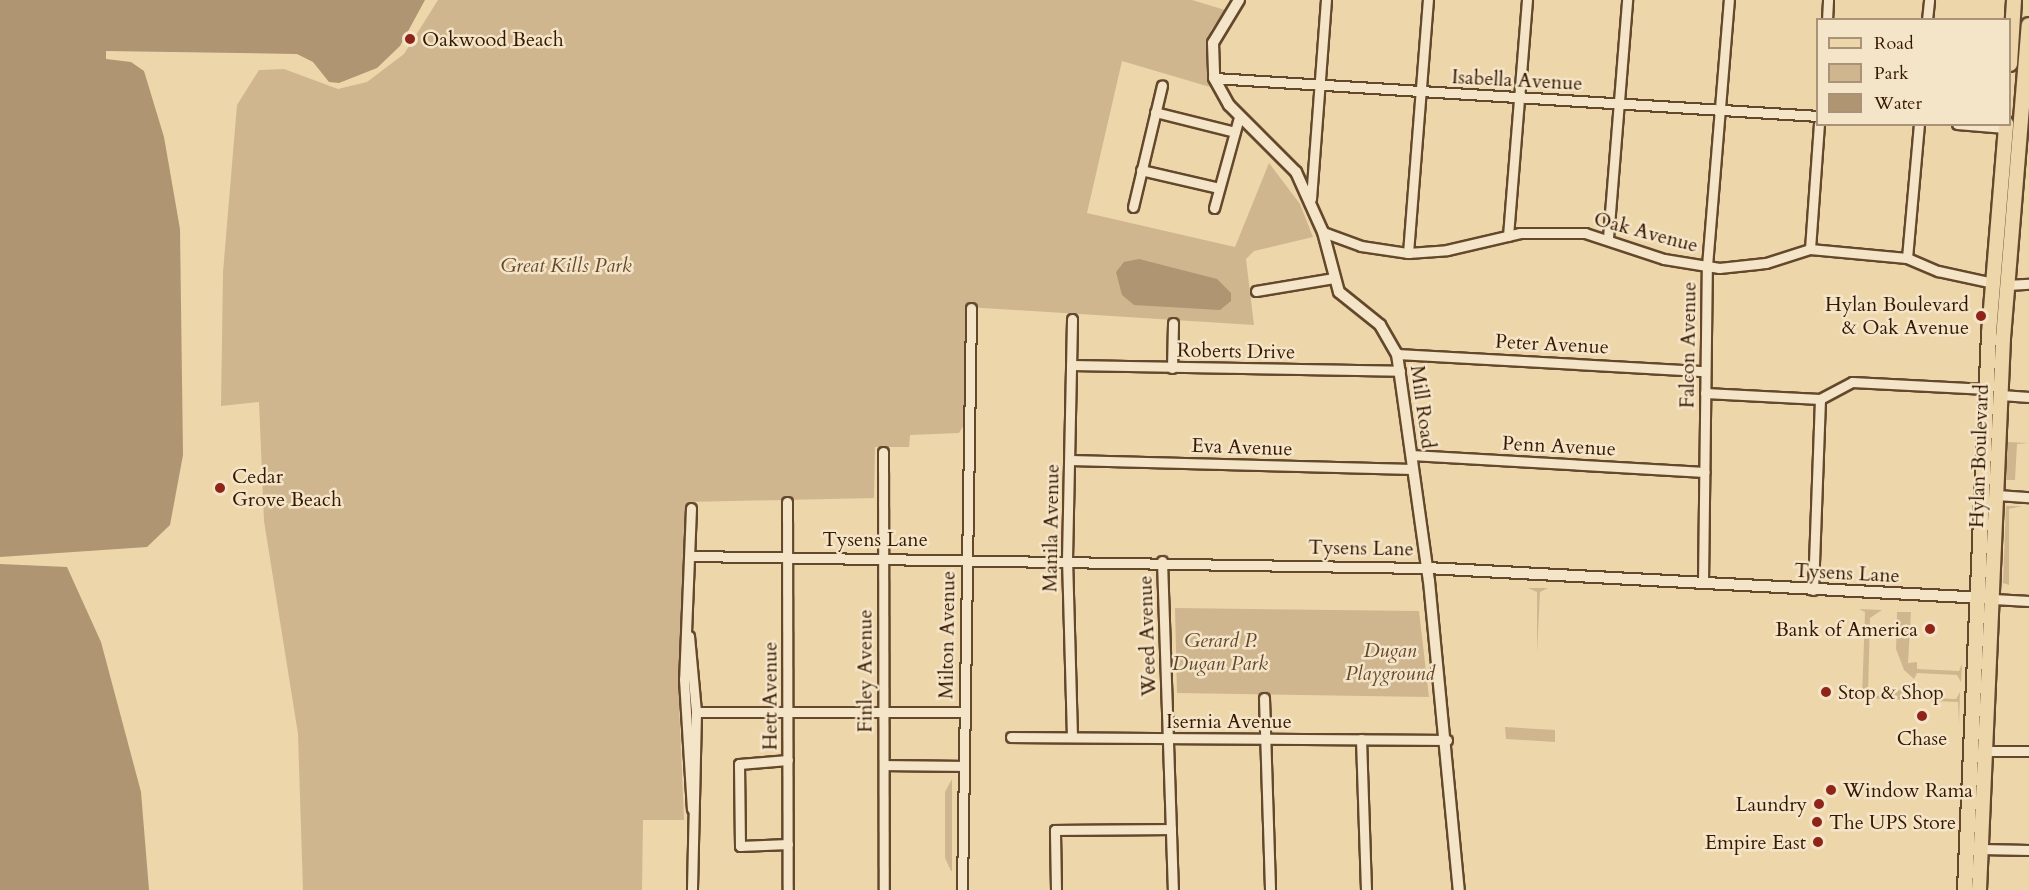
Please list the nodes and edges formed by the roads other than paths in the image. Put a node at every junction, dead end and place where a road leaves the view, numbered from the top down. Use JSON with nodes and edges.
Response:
{"nodes":[{"id":1,"x":1239,"y":0,"type":"edge"},
{"id":2,"x":1326,"y":0,"type":"edge"},
{"id":3,"x":1428,"y":0,"type":"edge"},
{"id":4,"x":1527,"y":0,"type":"edge"},
{"id":5,"x":1627,"y":0,"type":"edge"},
{"id":6,"x":1729,"y":0,"type":"edge"},
{"id":7,"x":1828,"y":0,"type":"edge"},
{"id":8,"x":1929,"y":0,"type":"edge"},
{"id":9,"x":2014,"y":0,"type":"edge"},
{"id":10,"x":1827,"y":18,"type":"edge"},
{"id":11,"x":1927,"y":18,"type":"edge"},
{"id":12,"x":2029,"y":25,"type":"edge"},
{"id":13,"x":2011,"y":48,"type":"edge"},
{"id":14,"x":1214,"y":78,"type":"junction"},
{"id":15,"x":1162,"y":85,"type":"dead end"},
{"id":16,"x":1320,"y":85,"type":"junction"},
{"id":17,"x":1421,"y":92,"type":"junction"},
{"id":18,"x":1519,"y":98,"type":"junction"},
{"id":19,"x":1618,"y":103,"type":"junction"},
{"id":20,"x":1719,"y":111,"type":"junction"},
{"id":21,"x":1155,"y":112,"type":"junction"},
{"id":22,"x":1816,"y":116,"type":"edge"},
{"id":23,"x":1239,"y":117,"type":"junction"},
{"id":24,"x":1819,"y":126,"type":"edge"},
{"id":25,"x":1919,"y":126,"type":"edge"},
{"id":26,"x":1986,"y":126,"type":"edge"},
{"id":27,"x":2015,"y":128,"type":"edge"},
{"id":28,"x":1234,"y":132,"type":"junction"},
{"id":29,"x":1142,"y":170,"type":"junction"},
{"id":30,"x":1219,"y":188,"type":"junction"},
{"id":31,"x":1311,"y":199,"type":"junction"},
{"id":32,"x":1132,"y":207,"type":"dead end"},
{"id":33,"x":1214,"y":208,"type":"dead end"},
{"id":34,"x":1323,"y":231,"type":"junction"},
{"id":35,"x":1508,"y":236,"type":"junction"},
{"id":36,"x":1608,"y":238,"type":"junction"},
{"id":37,"x":1810,"y":249,"type":"junction"},
{"id":38,"x":1408,"y":253,"type":"junction"},
{"id":39,"x":1907,"y":258,"type":"junction"},
{"id":40,"x":1707,"y":266,"type":"junction"},
{"id":41,"x":1334,"y":278,"type":"junction"},
{"id":42,"x":2000,"y":284,"type":"junction"},
{"id":43,"x":2029,"y":284,"type":"edge"},
{"id":44,"x":1256,"y":291,"type":"dead end"},
{"id":45,"x":971,"y":308,"type":"dead end"},
{"id":46,"x":1072,"y":319,"type":"dead end"},
{"id":47,"x":1173,"y":323,"type":"dead end"},
{"id":48,"x":1397,"y":354,"type":"junction"},
{"id":49,"x":1071,"y":365,"type":"junction"},
{"id":50,"x":1172,"y":368,"type":"junction"},
{"id":51,"x":1400,"y":371,"type":"junction"},
{"id":52,"x":1705,"y":371,"type":"junction"},
{"id":53,"x":1987,"y":389,"type":"junction"},
{"id":54,"x":1705,"y":393,"type":"junction"},
{"id":55,"x":2001,"y":395,"type":"junction"},
{"id":56,"x":2029,"y":397,"type":"edge"},
{"id":57,"x":1820,"y":399,"type":"junction"},
{"id":58,"x":883,"y":452,"type":"dead end"},
{"id":59,"x":1411,"y":455,"type":"junction"},
{"id":60,"x":1070,"y":460,"type":"junction"},
{"id":61,"x":1413,"y":469,"type":"junction"},
{"id":62,"x":1705,"y":472,"type":"junction"},
{"id":63,"x":1997,"y":495,"type":"junction"},
{"id":64,"x":2029,"y":497,"type":"edge"},
{"id":65,"x":787,"y":502,"type":"dead end"},
{"id":66,"x":691,"y":508,"type":"dead end"},
{"id":67,"x":692,"y":556,"type":"junction"},
{"id":68,"x":787,"y":556,"type":"junction"},
{"id":69,"x":883,"y":556,"type":"junction"},
{"id":70,"x":966,"y":558,"type":"junction"},
{"id":71,"x":1067,"y":559,"type":"junction"},
{"id":72,"x":1162,"y":561,"type":"junction"},
{"id":73,"x":1427,"y":568,"type":"junction"},
{"id":74,"x":1703,"y":583,"type":"junction"},
{"id":75,"x":1813,"y":590,"type":"junction"},
{"id":76,"x":1976,"y":598,"type":"junction"},
{"id":77,"x":1993,"y":599,"type":"junction"},
{"id":78,"x":2029,"y":601,"type":"edge"},
{"id":79,"x":690,"y":636,"type":"junction"},
{"id":80,"x":1264,"y":698,"type":"dead end"},
{"id":81,"x":696,"y":712,"type":"junction"},
{"id":82,"x":788,"y":712,"type":"junction"},
{"id":83,"x":883,"y":712,"type":"junction"},
{"id":84,"x":964,"y":712,"type":"junction"},
{"id":85,"x":1011,"y":736,"type":"dead end"},
{"id":86,"x":1072,"y":738,"type":"junction"},
{"id":87,"x":1169,"y":739,"type":"junction"},
{"id":88,"x":1361,"y":739,"type":"junction"},
{"id":89,"x":1265,"y":740,"type":"junction"},
{"id":90,"x":1447,"y":740,"type":"junction"},
{"id":91,"x":1985,"y":751,"type":"junction"},
{"id":92,"x":2029,"y":751,"type":"edge"},
{"id":93,"x":788,"y":760,"type":"junction"},
{"id":94,"x":884,"y":765,"type":"junction"},
{"id":95,"x":964,"y":766,"type":"junction"},
{"id":96,"x":693,"y":809,"type":"junction"},
{"id":97,"x":1171,"y":829,"type":"junction"},
{"id":98,"x":788,"y":844,"type":"junction"},
{"id":99,"x":1981,"y":849,"type":"junction"},
{"id":100,"x":2029,"y":850,"type":"edge"},
{"id":101,"x":692,"y":890,"type":"edge"},
{"id":102,"x":788,"y":890,"type":"edge"},
{"id":103,"x":884,"y":890,"type":"edge"},
{"id":104,"x":962,"y":890,"type":"edge"},
{"id":105,"x":1056,"y":890,"type":"edge"},
{"id":106,"x":1173,"y":890,"type":"edge"},
{"id":107,"x":1270,"y":890,"type":"edge"},
{"id":108,"x":1366,"y":890,"type":"edge"},
{"id":109,"x":1459,"y":890,"type":"edge"},
{"id":110,"x":1965,"y":890,"type":"edge"},
{"id":111,"x":1979,"y":890,"type":"edge"}],
"edges":[{"from":1,"to":14,"type":"street"},
{"from":2,"to":16,"type":"street"},
{"from":3,"to":17,"type":"street"},
{"from":4,"to":18,"type":"street"},
{"from":5,"to":19,"type":"street"},
{"from":6,"to":20,"type":"street","name":"Falcon Avenue"},
{"from":7,"to":10,"type":"street"},
{"from":8,"to":11,"type":"street"},
{"from":9,"to":13,"type":"main road"},
{"from":12,"to":27,"type":"main road","name":"Hylan Boulevard"},
{"from":14,"to":16,"type":"street","name":"Isabella Avenue"},
{"from":14,"to":23,"type":"street","name":"Mill Road"},
{"from":15,"to":21,"type":"street"},
{"from":16,"to":17,"type":"street","name":"Isabella Avenue"},
{"from":16,"to":31,"type":"street"},
{"from":17,"to":18,"type":"street","name":"Isabella Avenue"},
{"from":17,"to":38,"type":"street"},
{"from":18,"to":19,"type":"street","name":"Isabella Avenue"},
{"from":18,"to":35,"type":"street"},
{"from":19,"to":20,"type":"street","name":"Isabella Avenue"},
{"from":19,"to":36,"type":"street"},
{"from":20,"to":22,"type":"street","name":"Isabella Avenue"},
{"from":20,"to":40,"type":"street","name":"Falcon Avenue"},
{"from":21,"to":28,"type":"street"},
{"from":21,"to":29,"type":"street"},
{"from":23,"to":28,"type":"street"},
{"from":23,"to":31,"type":"street","name":"Mill Road"},
{"from":24,"to":37,"type":"street"},
{"from":25,"to":39,"type":"street"},
{"from":26,"to":27,"type":"street"},
{"from":27,"to":42,"type":"main road","name":"Hylan Boulevard"},
{"from":28,"to":30,"type":"street"},
{"from":29,"to":30,"type":"street"},
{"from":29,"to":32,"type":"street"},
{"from":30,"to":33,"type":"street"},
{"from":31,"to":34,"type":"street","name":"Mill Road"},
{"from":34,"to":38,"type":"street","name":"Oak Avenue"},
{"from":34,"to":41,"type":"street","name":"Mill Road"},
{"from":35,"to":36,"type":"street","name":"Oak Avenue"},
{"from":35,"to":38,"type":"street","name":"Oak Avenue"},
{"from":36,"to":40,"type":"street","name":"Oak Avenue"},
{"from":37,"to":39,"type":"street","name":"Oak Avenue"},
{"from":37,"to":40,"type":"street","name":"Oak Avenue"},
{"from":39,"to":42,"type":"street","name":"Oak Avenue"},
{"from":40,"to":52,"type":"street","name":"Falcon Avenue"},
{"from":41,"to":44,"type":"street"},
{"from":41,"to":48,"type":"street","name":"Mill Road"},
{"from":42,"to":43,"type":"street","name":"Oak Avenue"},
{"from":42,"to":53,"type":"main road","name":"Hylan Boulevard"},
{"from":42,"to":55,"type":"main road","name":"Hylan Boulevard"},
{"from":45,"to":70,"type":"street","name":"Milton Avenue"},
{"from":46,"to":49,"type":"street","name":"Manila Avenue"},
{"from":47,"to":50,"type":"street"},
{"from":48,"to":51,"type":"street","name":"Mill Road"},
{"from":48,"to":52,"type":"street","name":"Peter Avenue"},
{"from":49,"to":50,"type":"street","name":"Roberts Drive"},
{"from":49,"to":60,"type":"street","name":"Manila Avenue"},
{"from":50,"to":51,"type":"street","name":"Roberts Drive"},
{"from":51,"to":59,"type":"street","name":"Mill Road"},
{"from":52,"to":54,"type":"street","name":"Falcon Avenue"},
{"from":53,"to":57,"type":"street"},
{"from":53,"to":76,"type":"main road","name":"Hylan Boulevard"},
{"from":54,"to":57,"type":"street"},
{"from":54,"to":62,"type":"street","name":"Falcon Avenue"},
{"from":55,"to":56,"type":"street"},
{"from":55,"to":63,"type":"main road","name":"Hylan Boulevard"},
{"from":57,"to":75,"type":"street"},
{"from":58,"to":69,"type":"street","name":"Finley Avenue"},
{"from":59,"to":61,"type":"street","name":"Mill Road"},
{"from":59,"to":62,"type":"street","name":"Penn Avenue"},
{"from":60,"to":61,"type":"street","name":"Eva Avenue"},
{"from":60,"to":71,"type":"street","name":"Manila Avenue"},
{"from":61,"to":73,"type":"street","name":"Mill Road"},
{"from":62,"to":74,"type":"street","name":"Falcon Avenue"},
{"from":63,"to":64,"type":"street"},
{"from":63,"to":77,"type":"main road","name":"Hylan Boulevard"},
{"from":65,"to":68,"type":"street","name":"Hett Avenue"},
{"from":66,"to":67,"type":"street"},
{"from":67,"to":68,"type":"street","name":"Tysens Lane"},
{"from":67,"to":79,"type":"street"},
{"from":68,"to":69,"type":"street","name":"Tysens Lane"},
{"from":68,"to":82,"type":"street","name":"Hett Avenue"},
{"from":69,"to":70,"type":"street","name":"Tysens Lane"},
{"from":69,"to":83,"type":"street","name":"Finley Avenue"},
{"from":70,"to":71,"type":"street","name":"Tysens Lane"},
{"from":70,"to":84,"type":"street","name":"Milton Avenue"},
{"from":71,"to":72,"type":"street","name":"Tysens Lane"},
{"from":71,"to":86,"type":"street","name":"Manila Avenue"},
{"from":72,"to":73,"type":"street","name":"Tysens Lane"},
{"from":72,"to":87,"type":"street","name":"Weed Avenue"},
{"from":73,"to":74,"type":"street","name":"Tysens Lane"},
{"from":73,"to":90,"type":"street","name":"Mill Road"},
{"from":74,"to":75,"type":"street","name":"Tysens Lane"},
{"from":75,"to":76,"type":"street","name":"Tysens Lane"},
{"from":76,"to":77,"type":"street","name":"Tysens Lane"},
{"from":76,"to":110,"type":"main road","name":"Hylan Boulevard"},
{"from":77,"to":78,"type":"street","name":"Tysens Lane"},
{"from":77,"to":91,"type":"main road","name":"Hylan Boulevard"},
{"from":79,"to":81,"type":"street"},
{"from":79,"to":96,"type":"street"},
{"from":80,"to":89,"type":"street"},
{"from":81,"to":82,"type":"street"},
{"from":81,"to":96,"type":"street"},
{"from":82,"to":83,"type":"street"},
{"from":82,"to":93,"type":"street","name":"Hett Avenue"},
{"from":83,"to":84,"type":"street"},
{"from":83,"to":94,"type":"street","name":"Finley Avenue"},
{"from":84,"to":95,"type":"street","name":"Milton Avenue"},
{"from":85,"to":86,"type":"street","name":"Isernia Avenue"},
{"from":86,"to":87,"type":"street","name":"Isernia Avenue"},
{"from":87,"to":89,"type":"street","name":"Isernia Avenue"},
{"from":87,"to":97,"type":"street","name":"Weed Avenue"},
{"from":88,"to":89,"type":"street","name":"Isernia Avenue"},
{"from":88,"to":90,"type":"street","name":"Isernia Avenue"},
{"from":88,"to":108,"type":"street"},
{"from":89,"to":107,"type":"street"},
{"from":90,"to":109,"type":"street","name":"Mill Road"},
{"from":91,"to":92,"type":"street"},
{"from":91,"to":99,"type":"main road","name":"Hylan Boulevard"},
{"from":93,"to":98,"type":"street","name":"Hett Avenue"},
{"from":93,"to":98,"type":"street"},
{"from":94,"to":95,"type":"street"},
{"from":94,"to":103,"type":"street","name":"Finley Avenue"},
{"from":95,"to":104,"type":"street","name":"Milton Avenue"},
{"from":96,"to":101,"type":"street"},
{"from":97,"to":105,"type":"street"},
{"from":97,"to":106,"type":"street","name":"Weed Avenue"},
{"from":98,"to":102,"type":"street","name":"Hett Avenue"},
{"from":99,"to":100,"type":"street"},
{"from":99,"to":111,"type":"main road","name":"Hylan Boulevard"}]}
